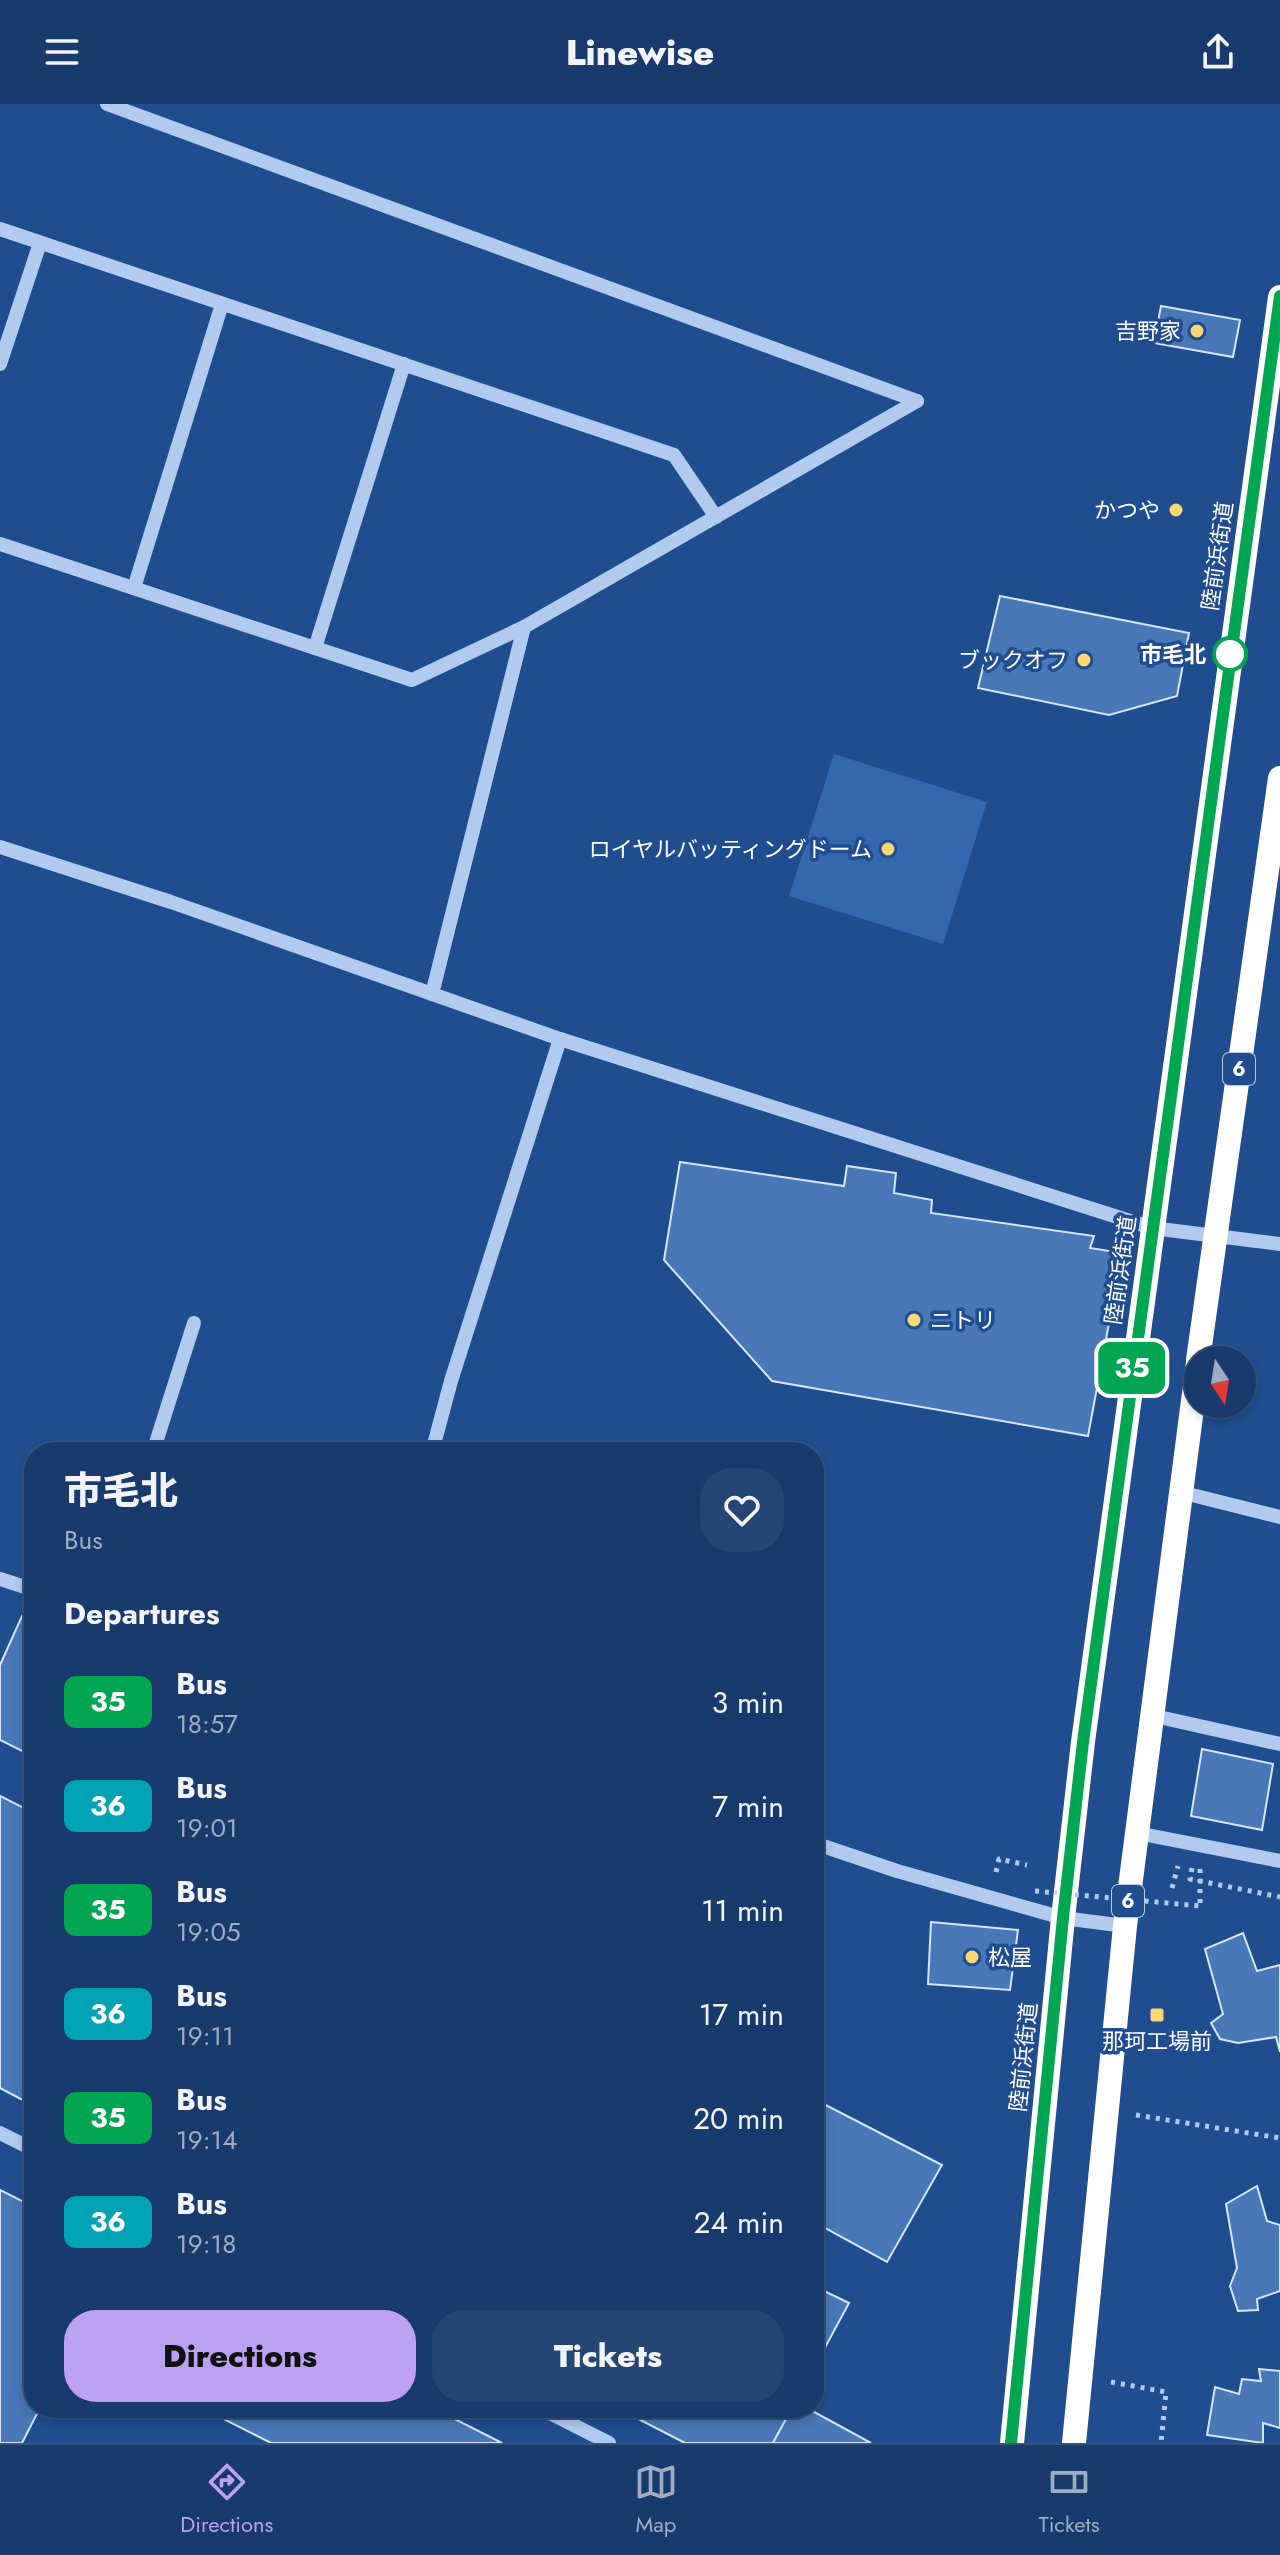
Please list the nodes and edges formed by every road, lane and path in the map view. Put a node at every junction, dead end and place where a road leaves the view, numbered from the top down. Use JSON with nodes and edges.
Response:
{"nodes":[{"id":1,"x":107,"y":104,"type":"edge"},
{"id":2,"x":0,"y":229,"type":"edge"},
{"id":3,"x":40,"y":243,"type":"junction"},
{"id":4,"x":1280,"y":297,"type":"edge"},
{"id":5,"x":222,"y":304,"type":"junction"},
{"id":6,"x":0,"y":364,"type":"edge"},
{"id":7,"x":404,"y":364,"type":"junction"},
{"id":8,"x":716,"y":517,"type":"junction"},
{"id":9,"x":0,"y":544,"type":"edge"},
{"id":10,"x":134,"y":588,"type":"junction"},
{"id":11,"x":524,"y":627,"type":"junction"},
{"id":12,"x":315,"y":648,"type":"junction"},
{"id":13,"x":1280,"y":778,"type":"edge"},
{"id":14,"x":0,"y":847,"type":"edge"},
{"id":15,"x":432,"y":994,"type":"junction"},
{"id":16,"x":560,"y":1039,"type":"junction"},
{"id":17,"x":1152,"y":1228,"type":"junction"},
{"id":18,"x":1216,"y":1235,"type":"junction"},
{"id":19,"x":1280,"y":1244,"type":"edge"},
{"id":20,"x":194,"y":1323,"type":"dead end"},
{"id":21,"x":1200,"y":1346,"type":"edge"},
{"id":22,"x":1190,"y":1418,"type":"edge"},
{"id":23,"x":156,"y":1442,"type":"edge"},
{"id":24,"x":435,"y":1442,"type":"edge"},
{"id":25,"x":1180,"y":1492,"type":"junction"},
{"id":26,"x":1280,"y":1517,"type":"edge"},
{"id":27,"x":0,"y":1579,"type":"edge"},
{"id":28,"x":24,"y":1587,"type":"edge"},
{"id":29,"x":1150,"y":1715,"type":"junction"},
{"id":30,"x":1280,"y":1744,"type":"edge"},
{"id":31,"x":1137,"y":1833,"type":"junction"},
{"id":32,"x":1196,"y":1845,"type":"junction"},
{"id":33,"x":824,"y":1846,"type":"edge"},
{"id":34,"x":1180,"y":1861,"type":"dead end"},
{"id":35,"x":1280,"y":1861,"type":"edge"},
{"id":36,"x":1190,"y":1863,"type":"dead end"},
{"id":37,"x":1027,"y":1865,"type":"dead end"},
{"id":38,"x":1008,"y":1880,"type":"dead end"},
{"id":39,"x":1022,"y":1885,"type":"dead end"},
{"id":40,"x":1172,"y":1888,"type":"dead end"},
{"id":41,"x":1280,"y":1897,"type":"edge"},
{"id":42,"x":1063,"y":1918,"type":"junction"},
{"id":43,"x":1125,"y":1926,"type":"junction"},
{"id":44,"x":1107,"y":2110,"type":"junction"},
{"id":45,"x":0,"y":2133,"type":"edge"},
{"id":46,"x":1280,"y":2138,"type":"edge"},
{"id":47,"x":24,"y":2145,"type":"edge"},
{"id":48,"x":1081,"y":2376,"type":"junction"},
{"id":49,"x":558,"y":2418,"type":"edge"},
{"id":50,"x":601,"y":2441,"type":"edge"},
{"id":51,"x":1012,"y":2443,"type":"edge"},
{"id":52,"x":1074,"y":2443,"type":"edge"},
{"id":53,"x":1161,"y":2443,"type":"edge"}],
"edges":[{"from":1,"to":8,"type":"street"},
{"from":2,"to":3,"type":"street"},
{"from":3,"to":5,"type":"street"},
{"from":3,"to":6,"type":"street"},
{"from":4,"to":17,"type":"highway","name":"陸前浜街道"},
{"from":5,"to":7,"type":"street"},
{"from":5,"to":10,"type":"street"},
{"from":7,"to":8,"type":"street"},
{"from":7,"to":12,"type":"street"},
{"from":8,"to":11,"type":"street"},
{"from":9,"to":10,"type":"street"},
{"from":10,"to":12,"type":"street"},
{"from":11,"to":12,"type":"street"},
{"from":11,"to":15,"type":"street"},
{"from":13,"to":18,"type":"highway","number":"6"},
{"from":14,"to":15,"type":"street"},
{"from":15,"to":16,"type":"street"},
{"from":16,"to":17,"type":"street"},
{"from":16,"to":24,"type":"street"},
{"from":17,"to":18,"type":"street"},
{"from":17,"to":42,"type":"highway","name":"陸前浜街道"},
{"from":18,"to":19,"type":"street"},
{"from":18,"to":21,"type":"highway","number":"6"},
{"from":20,"to":23,"type":"street"},
{"from":22,"to":25,"type":"highway","number":"6"},
{"from":25,"to":26,"type":"street"},
{"from":25,"to":29,"type":"highway","number":"6"},
{"from":27,"to":28,"type":"street"},
{"from":29,"to":30,"type":"street"},
{"from":29,"to":31,"type":"highway","number":"6"},
{"from":31,"to":32,"type":"street"},
{"from":31,"to":43,"type":"highway","number":"6"},
{"from":32,"to":35,"type":"street"},
{"from":32,"to":41,"type":"path"},
{"from":33,"to":42,"type":"street"},
{"from":34,"to":40,"type":"path"},
{"from":36,"to":39,"type":"path","bridge":true},
{"from":37,"to":38,"type":"path"},
{"from":42,"to":43,"type":"street"},
{"from":42,"to":51,"type":"highway","name":"陸前浜街道"},
{"from":43,"to":44,"type":"highway","number":"6"},
{"from":44,"to":46,"type":"path"},
{"from":44,"to":48,"type":"highway","number":"6"},
{"from":45,"to":47,"type":"street"},
{"from":48,"to":52,"type":"highway","number":"6"},
{"from":48,"to":53,"type":"path"},
{"from":49,"to":50,"type":"street"}]}
